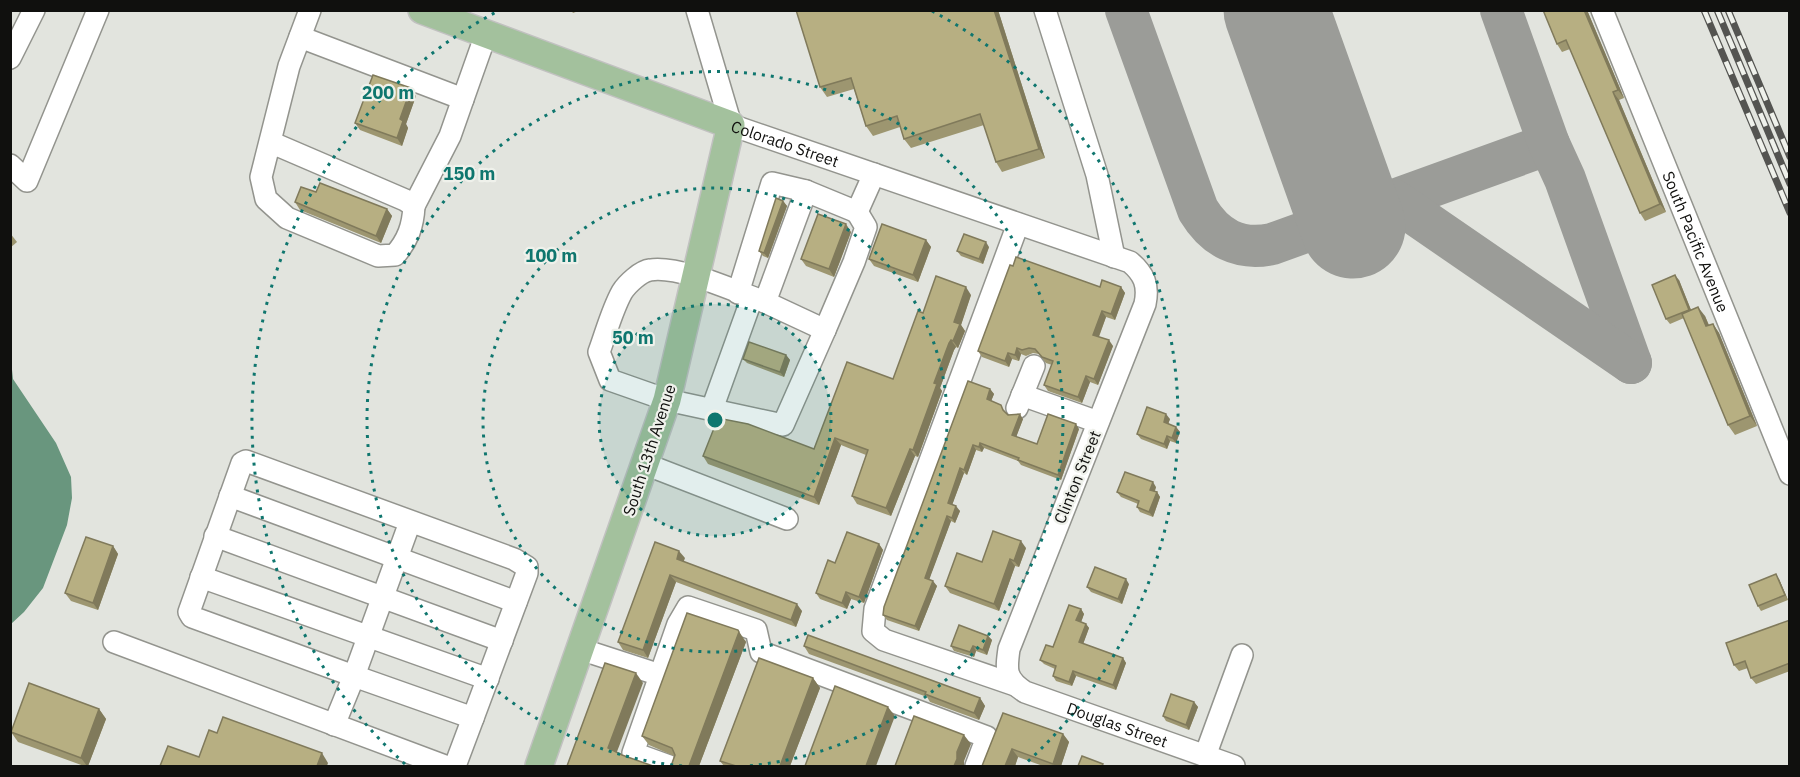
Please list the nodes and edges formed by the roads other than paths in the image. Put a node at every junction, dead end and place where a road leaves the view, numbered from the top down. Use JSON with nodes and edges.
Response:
{"nodes":[{"id":1,"x":34,"y":10,"type":"edge"},
{"id":2,"x":98,"y":10,"type":"edge"},
{"id":3,"x":310,"y":10,"type":"edge"},
{"id":4,"x":422,"y":10,"type":"edge"},
{"id":5,"x":697,"y":10,"type":"edge"},
{"id":6,"x":1045,"y":10,"type":"edge"},
{"id":7,"x":1602,"y":10,"type":"edge"},
{"id":8,"x":486,"y":34,"type":"junction"},
{"id":9,"x":300,"y":37,"type":"junction"},
{"id":10,"x":10,"y":58,"type":"edge"},
{"id":11,"x":463,"y":99,"type":"junction"},
{"id":12,"x":731,"y":125,"type":"junction"},
{"id":13,"x":270,"y":142,"type":"junction"},
{"id":14,"x":10,"y":165,"type":"edge"},
{"id":15,"x":874,"y":174,"type":"junction"},
{"id":16,"x":806,"y":191,"type":"junction"},
{"id":17,"x":414,"y":206,"type":"junction"},
{"id":18,"x":857,"y":212,"type":"junction"},
{"id":19,"x":1018,"y":224,"type":"junction"},
{"id":20,"x":1114,"y":257,"type":"junction"},
{"id":21,"x":696,"y":277,"type":"junction"},
{"id":22,"x":1144,"y":278,"type":"joint"},
{"id":23,"x":752,"y":298,"type":"junction"},
{"id":24,"x":825,"y":330,"type":"junction"},
{"id":25,"x":1034,"y":366,"type":"dead end"},
{"id":26,"x":667,"y":400,"type":"junction"},
{"id":27,"x":712,"y":409,"type":"junction"},
{"id":28,"x":1098,"y":422,"type":"junction"},
{"id":29,"x":645,"y":464,"type":"junction"},
{"id":30,"x":1790,"y":474,"type":"edge"},
{"id":31,"x":230,"y":496,"type":"junction"},
{"id":32,"x":787,"y":519,"type":"dead end"},
{"id":33,"x":410,"y":522,"type":"junction"},
{"id":34,"x":215,"y":536,"type":"junction"},
{"id":35,"x":397,"y":557,"type":"junction"},
{"id":36,"x":201,"y":577,"type":"junction"},
{"id":37,"x":382,"y":597,"type":"junction"},
{"id":38,"x":516,"y":602,"type":"junction"},
{"id":39,"x":368,"y":636,"type":"junction"},
{"id":40,"x":502,"y":640,"type":"junction"},
{"id":41,"x":114,"y":642,"type":"dead end"},
{"id":42,"x":580,"y":650,"type":"junction"},
{"id":43,"x":1242,"y":655,"type":"dead end"},
{"id":44,"x":660,"y":675,"type":"junction"},
{"id":45,"x":354,"y":676,"type":"junction"},
{"id":46,"x":488,"y":679,"type":"junction"},
{"id":47,"x":1011,"y":680,"type":"junction"},
{"id":48,"x":473,"y":717,"type":"junction"},
{"id":49,"x":334,"y":725,"type":"junction"},
{"id":50,"x":1205,"y":756,"type":"junction"},
{"id":51,"x":446,"y":766,"type":"edge"},
{"id":52,"x":455,"y":766,"type":"edge"},
{"id":53,"x":539,"y":766,"type":"edge"},
{"id":54,"x":669,"y":766,"type":"edge"},
{"id":55,"x":976,"y":766,"type":"edge"},
{"id":56,"x":1234,"y":766,"type":"edge"}],
"edges":[{"from":1,"to":10,"type":"street"},
{"from":2,"to":14,"type":"street"},
{"from":3,"to":9,"type":"street"},
{"from":4,"to":8,"type":"main road","name":"Colorado Street"},
{"from":5,"to":12,"type":"street"},
{"from":6,"to":20,"type":"street"},
{"from":7,"to":30,"type":"street","name":"South Pacific Avenue"},
{"from":8,"to":11,"type":"street"},
{"from":8,"to":12,"type":"main road","name":"Colorado Street"},
{"from":9,"to":11,"type":"street"},
{"from":9,"to":13,"type":"street"},
{"from":11,"to":17,"type":"street"},
{"from":12,"to":15,"type":"street","name":"Colorado Street"},
{"from":12,"to":21,"type":"main road","name":"South 13th Avenue"},
{"from":13,"to":17,"type":"street"},
{"from":13,"to":17,"type":"street"},
{"from":15,"to":18,"type":"street"},
{"from":15,"to":19,"type":"street","name":"Colorado Street"},
{"from":16,"to":18,"type":"street"},
{"from":16,"to":23,"type":"street"},
{"from":16,"to":23,"type":"street"},
{"from":18,"to":24,"type":"street"},
{"from":19,"to":20,"type":"street","name":"Colorado Street"},
{"from":19,"to":47,"type":"street","name":"Douglas Street"},
{"from":20,"to":22,"type":"street","name":"Colorado Street"},
{"from":21,"to":23,"type":"street"},
{"from":21,"to":26,"type":"main road","name":"South 13th Avenue"},
{"from":21,"to":26,"type":"street"},
{"from":22,"to":28,"type":"street","name":"Clinton Street"},
{"from":23,"to":24,"type":"street"},
{"from":23,"to":27,"type":"street"},
{"from":24,"to":27,"type":"street"},
{"from":25,"to":28,"type":"street"},
{"from":26,"to":27,"type":"street"},
{"from":26,"to":29,"type":"main road","name":"South 13th Avenue"},
{"from":28,"to":47,"type":"street","name":"Clinton Street"},
{"from":29,"to":32,"type":"street"},
{"from":29,"to":42,"type":"main road","name":"South 13th Avenue"},
{"from":31,"to":33,"type":"street"},
{"from":31,"to":34,"type":"street"},
{"from":31,"to":35,"type":"street"},
{"from":33,"to":35,"type":"street"},
{"from":33,"to":38,"type":"street"},
{"from":34,"to":36,"type":"street"},
{"from":34,"to":37,"type":"street"},
{"from":35,"to":37,"type":"street"},
{"from":35,"to":38,"type":"street"},
{"from":36,"to":39,"type":"street"},
{"from":36,"to":45,"type":"street"},
{"from":37,"to":39,"type":"street"},
{"from":37,"to":40,"type":"street"},
{"from":38,"to":40,"type":"street"},
{"from":39,"to":45,"type":"street"},
{"from":39,"to":46,"type":"street"},
{"from":40,"to":46,"type":"street"},
{"from":41,"to":49,"type":"street"},
{"from":42,"to":44,"type":"street"},
{"from":42,"to":53,"type":"main road","name":"South 13th Avenue"},
{"from":43,"to":50,"type":"street"},
{"from":44,"to":54,"type":"street"},
{"from":44,"to":55,"type":"street"},
{"from":45,"to":48,"type":"street"},
{"from":45,"to":49,"type":"street"},
{"from":46,"to":48,"type":"street"},
{"from":47,"to":50,"type":"street","name":"Douglas Street"},
{"from":48,"to":52,"type":"street"},
{"from":49,"to":51,"type":"street"},
{"from":50,"to":56,"type":"street","name":"Douglas Street"}]}
